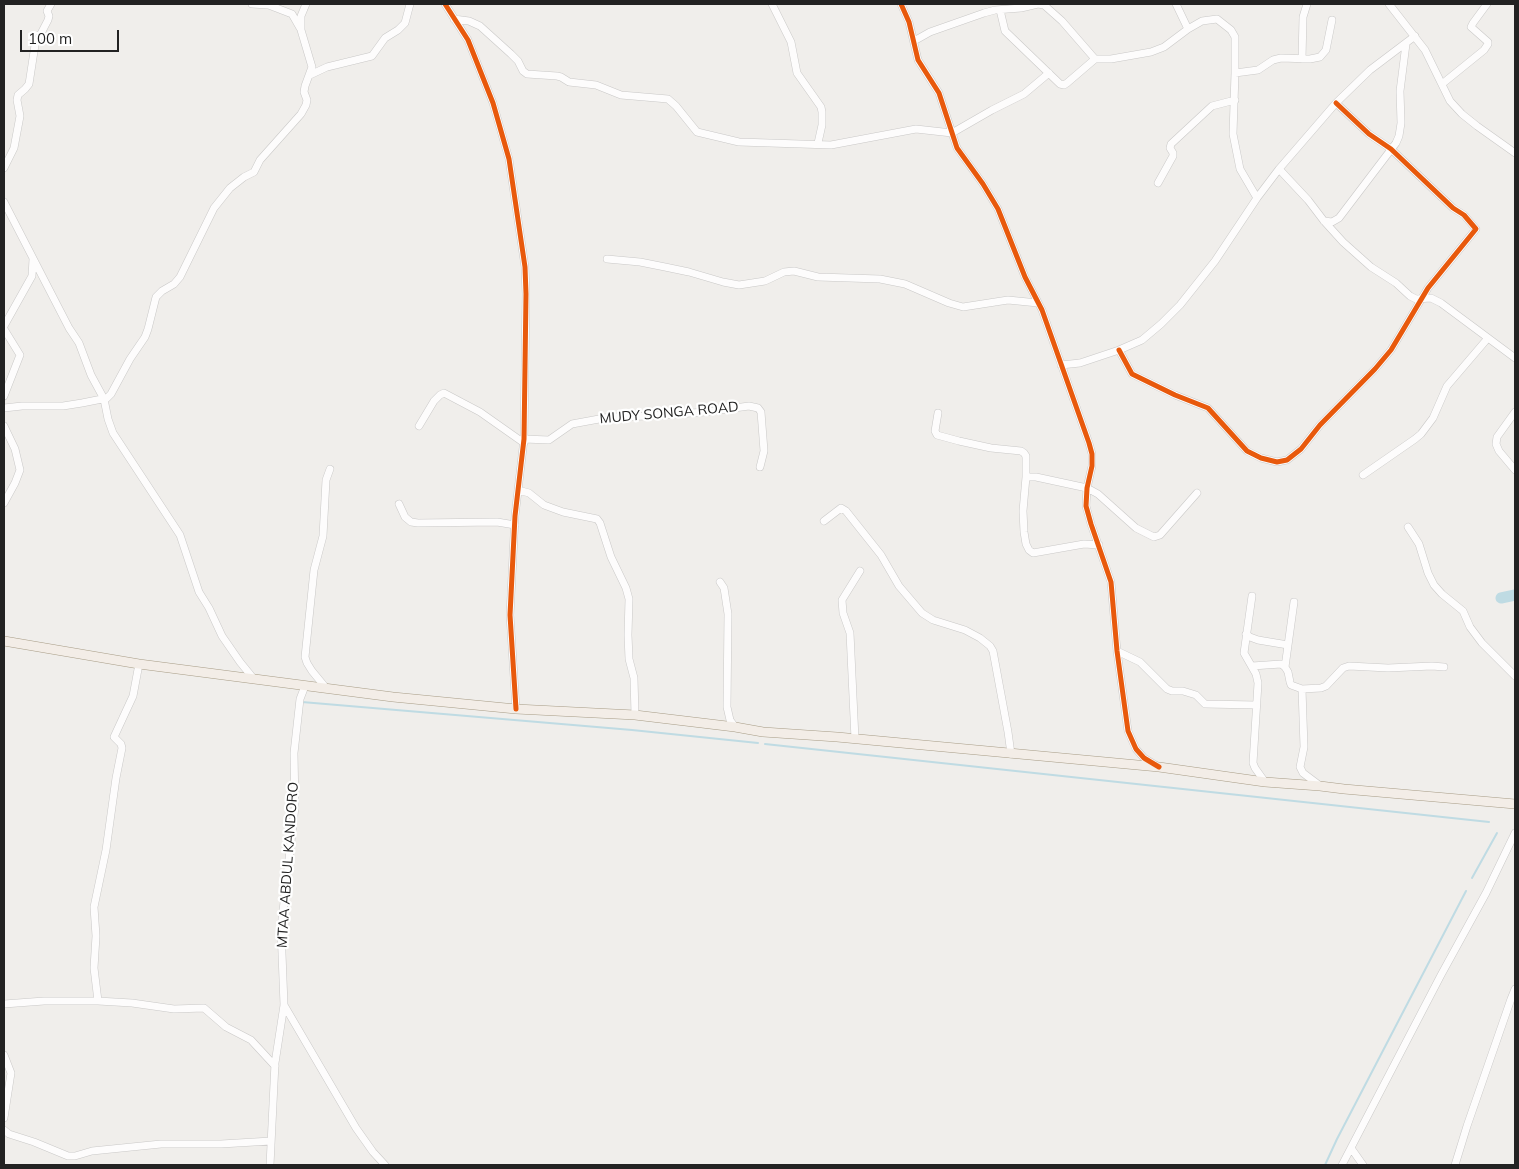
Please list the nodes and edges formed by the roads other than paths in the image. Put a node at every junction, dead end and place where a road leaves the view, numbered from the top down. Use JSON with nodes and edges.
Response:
{"nodes":[{"id":1,"x":51,"y":4,"type":"edge"},
{"id":2,"x":252,"y":4,"type":"edge"},
{"id":3,"x":306,"y":4,"type":"edge"},
{"id":4,"x":410,"y":4,"type":"edge"},
{"id":5,"x":445,"y":4,"type":"edge"},
{"id":6,"x":772,"y":4,"type":"edge"},
{"id":7,"x":901,"y":4,"type":"edge"},
{"id":8,"x":1176,"y":4,"type":"edge"},
{"id":9,"x":1308,"y":4,"type":"edge"},
{"id":10,"x":1389,"y":4,"type":"edge"},
{"id":11,"x":1486,"y":4,"type":"edge"},
{"id":12,"x":267,"y":5,"type":"edge"},
{"id":13,"x":1000,"y":10,"type":"junction"},
{"id":14,"x":454,"y":19,"type":"junction"},
{"id":15,"x":1332,"y":20,"type":"dead end"},
{"id":16,"x":1188,"y":29,"type":"junction"},
{"id":17,"x":301,"y":30,"type":"junction"},
{"id":18,"x":1415,"y":36,"type":"junction"},
{"id":19,"x":914,"y":41,"type":"junction"},
{"id":20,"x":1406,"y":44,"type":"junction"},
{"id":21,"x":1094,"y":59,"type":"junction"},
{"id":22,"x":1302,"y":59,"type":"junction"},
{"id":23,"x":1049,"y":73,"type":"junction"},
{"id":24,"x":1235,"y":73,"type":"junction"},
{"id":25,"x":310,"y":74,"type":"junction"},
{"id":26,"x":1442,"y":84,"type":"junction"},
{"id":27,"x":1235,"y":100,"type":"junction"},
{"id":28,"x":1336,"y":102,"type":"junction"},
{"id":29,"x":952,"y":133,"type":"junction"},
{"id":30,"x":818,"y":143,"type":"junction"},
{"id":31,"x":1391,"y":149,"type":"junction"},
{"id":32,"x":1515,"y":153,"type":"edge"},
{"id":33,"x":4,"y":168,"type":"edge"},
{"id":34,"x":1279,"y":169,"type":"junction"},
{"id":35,"x":1158,"y":183,"type":"dead end"},
{"id":36,"x":1257,"y":198,"type":"junction"},
{"id":37,"x":4,"y":202,"type":"edge"},
{"id":38,"x":1324,"y":221,"type":"junction"},
{"id":39,"x":33,"y":259,"type":"junction"},
{"id":40,"x":607,"y":259,"type":"dead end"},
{"id":41,"x":1428,"y":288,"type":"junction"},
{"id":42,"x":1431,"y":298,"type":"junction"},
{"id":43,"x":1421,"y":299,"type":"junction"},
{"id":44,"x":1038,"y":303,"type":"junction"},
{"id":45,"x":4,"y":327,"type":"edge"},
{"id":46,"x":1488,"y":338,"type":"junction"},
{"id":47,"x":1119,"y":350,"type":"junction"},
{"id":48,"x":1515,"y":358,"type":"edge"},
{"id":49,"x":1080,"y":363,"type":"junction"},
{"id":50,"x":1061,"y":366,"type":"junction"},
{"id":51,"x":1066,"y":376,"type":"junction"},
{"id":52,"x":4,"y":396,"type":"edge"},
{"id":53,"x":104,"y":399,"type":"junction"},
{"id":54,"x":4,"y":408,"type":"edge"},
{"id":55,"x":1515,"y":412,"type":"edge"},
{"id":56,"x":938,"y":414,"type":"dead end"},
{"id":57,"x":4,"y":426,"type":"edge"},
{"id":58,"x":419,"y":426,"type":"dead end"},
{"id":59,"x":524,"y":441,"type":"junction"},
{"id":60,"x":760,"y":467,"type":"dead end"},
{"id":61,"x":330,"y":469,"type":"dead end"},
{"id":62,"x":1515,"y":470,"type":"edge"},
{"id":63,"x":1363,"y":475,"type":"dead end"},
{"id":64,"x":1026,"y":477,"type":"junction"},
{"id":65,"x":1088,"y":488,"type":"junction"},
{"id":66,"x":518,"y":490,"type":"junction"},
{"id":67,"x":1197,"y":493,"type":"dead end"},
{"id":68,"x":4,"y":503,"type":"edge"},
{"id":69,"x":399,"y":504,"type":"dead end"},
{"id":70,"x":824,"y":521,"type":"dead end"},
{"id":71,"x":515,"y":526,"type":"junction"},
{"id":72,"x":1408,"y":527,"type":"dead end"},
{"id":73,"x":1099,"y":545,"type":"junction"},
{"id":74,"x":860,"y":571,"type":"dead end"},
{"id":75,"x":720,"y":582,"type":"dead end"},
{"id":76,"x":1252,"y":596,"type":"dead end"},
{"id":77,"x":1294,"y":602,"type":"dead end"},
{"id":78,"x":1246,"y":634,"type":"junction"},
{"id":79,"x":4,"y":642,"type":"edge"},
{"id":80,"x":1288,"y":645,"type":"junction"},
{"id":81,"x":1117,"y":651,"type":"junction"},
{"id":82,"x":139,"y":664,"type":"junction"},
{"id":83,"x":1252,"y":666,"type":"junction"},
{"id":84,"x":1285,"y":667,"type":"junction"},
{"id":85,"x":1444,"y":667,"type":"dead end"},
{"id":86,"x":1515,"y":676,"type":"edge"},
{"id":87,"x":253,"y":678,"type":"junction"},
{"id":88,"x":305,"y":686,"type":"junction"},
{"id":89,"x":326,"y":688,"type":"junction"},
{"id":90,"x":1302,"y":689,"type":"junction"},
{"id":91,"x":1256,"y":705,"type":"junction"},
{"id":92,"x":516,"y":710,"type":"junction"},
{"id":93,"x":635,"y":715,"type":"junction"},
{"id":94,"x":735,"y":727,"type":"junction"},
{"id":95,"x":855,"y":739,"type":"junction"},
{"id":96,"x":1011,"y":754,"type":"junction"},
{"id":97,"x":1159,"y":767,"type":"junction"},
{"id":98,"x":1266,"y":782,"type":"junction"},
{"id":99,"x":1320,"y":786,"type":"junction"},
{"id":100,"x":1515,"y":804,"type":"edge"},
{"id":101,"x":1515,"y":833,"type":"edge"},
{"id":102,"x":1515,"y":989,"type":"edge"},
{"id":103,"x":1513,"y":1000,"type":"edge"},
{"id":104,"x":98,"y":1001,"type":"junction"},
{"id":105,"x":4,"y":1004,"type":"edge"},
{"id":106,"x":284,"y":1005,"type":"junction"},
{"id":107,"x":4,"y":1055,"type":"edge"},
{"id":108,"x":275,"y":1066,"type":"junction"},
{"id":109,"x":4,"y":1118,"type":"edge"},
{"id":110,"x":4,"y":1130,"type":"edge"},
{"id":111,"x":271,"y":1141,"type":"junction"},
{"id":112,"x":1351,"y":1148,"type":"junction"},
{"id":113,"x":270,"y":1165,"type":"edge"},
{"id":114,"x":385,"y":1165,"type":"edge"},
{"id":115,"x":1342,"y":1165,"type":"edge"},
{"id":116,"x":1363,"y":1165,"type":"edge"},
{"id":117,"x":1455,"y":1165,"type":"edge"}],
"edges":[{"from":1,"to":33,"type":"street"},
{"from":2,"to":12,"type":"street"},
{"from":3,"to":17,"type":"street"},
{"from":4,"to":25,"type":"street"},
{"from":5,"to":14,"type":"street"},
{"from":6,"to":30,"type":"street"},
{"from":7,"to":19,"type":"street"},
{"from":8,"to":16,"type":"street"},
{"from":9,"to":22,"type":"street"},
{"from":10,"to":18,"type":"street"},
{"from":11,"to":26,"type":"street"},
{"from":12,"to":17,"type":"street"},
{"from":13,"to":19,"type":"street"},
{"from":13,"to":21,"type":"street"},
{"from":13,"to":23,"type":"street"},
{"from":14,"to":30,"type":"street"},
{"from":14,"to":59,"type":"street"},
{"from":15,"to":22,"type":"street"},
{"from":16,"to":21,"type":"street"},
{"from":16,"to":24,"type":"street"},
{"from":17,"to":25,"type":"street"},
{"from":18,"to":20,"type":"street"},
{"from":18,"to":26,"type":"street"},
{"from":19,"to":29,"type":"street"},
{"from":20,"to":28,"type":"street"},
{"from":20,"to":31,"type":"street"},
{"from":21,"to":23,"type":"street"},
{"from":22,"to":24,"type":"street"},
{"from":23,"to":29,"type":"street"},
{"from":24,"to":27,"type":"street"},
{"from":25,"to":53,"type":"street"},
{"from":26,"to":32,"type":"street"},
{"from":27,"to":35,"type":"street"},
{"from":27,"to":36,"type":"street"},
{"from":28,"to":31,"type":"street"},
{"from":28,"to":34,"type":"street"},
{"from":29,"to":30,"type":"street"},
{"from":29,"to":44,"type":"street"},
{"from":31,"to":38,"type":"street"},
{"from":31,"to":41,"type":"street"},
{"from":34,"to":36,"type":"street"},
{"from":34,"to":38,"type":"street"},
{"from":36,"to":47,"type":"street"},
{"from":37,"to":39,"type":"street"},
{"from":38,"to":43,"type":"street"},
{"from":39,"to":45,"type":"street"},
{"from":39,"to":53,"type":"street"},
{"from":40,"to":44,"type":"street"},
{"from":41,"to":42,"type":"street"},
{"from":41,"to":43,"type":"street"},
{"from":42,"to":43,"type":"street"},
{"from":42,"to":46,"type":"street"},
{"from":43,"to":47,"type":"street"},
{"from":44,"to":50,"type":"street"},
{"from":45,"to":52,"type":"street"},
{"from":46,"to":48,"type":"street"},
{"from":46,"to":63,"type":"street"},
{"from":47,"to":49,"type":"street"},
{"from":49,"to":50,"type":"street"},
{"from":49,"to":51,"type":"street"},
{"from":50,"to":51,"type":"street"},
{"from":51,"to":65,"type":"street"},
{"from":53,"to":54,"type":"street"},
{"from":53,"to":87,"type":"street"},
{"from":55,"to":62,"type":"street"},
{"from":56,"to":64,"type":"street"},
{"from":57,"to":68,"type":"street"},
{"from":58,"to":59,"type":"street"},
{"from":59,"to":60,"type":"street","name":"MUDY SONGA ROAD"},
{"from":59,"to":66,"type":"street"},
{"from":61,"to":89,"type":"street"},
{"from":64,"to":65,"type":"street"},
{"from":64,"to":73,"type":"street"},
{"from":65,"to":67,"type":"street"},
{"from":65,"to":73,"type":"street"},
{"from":66,"to":71,"type":"street"},
{"from":66,"to":93,"type":"street"},
{"from":69,"to":71,"type":"street"},
{"from":70,"to":96,"type":"street"},
{"from":71,"to":92,"type":"street"},
{"from":72,"to":86,"type":"street"},
{"from":73,"to":81,"type":"street"},
{"from":74,"to":95,"type":"street"},
{"from":75,"to":94,"type":"street"},
{"from":76,"to":78,"type":"street"},
{"from":77,"to":80,"type":"street"},
{"from":78,"to":80,"type":"street"},
{"from":78,"to":83,"type":"street"},
{"from":79,"to":82,"type":"main road"},
{"from":80,"to":84,"type":"street"},
{"from":81,"to":91,"type":"street"},
{"from":81,"to":97,"type":"street"},
{"from":82,"to":87,"type":"main road"},
{"from":82,"to":104,"type":"street"},
{"from":83,"to":84,"type":"street"},
{"from":83,"to":91,"type":"street"},
{"from":84,"to":90,"type":"street"},
{"from":85,"to":90,"type":"street"},
{"from":87,"to":88,"type":"main road"},
{"from":88,"to":89,"type":"main road"},
{"from":88,"to":106,"type":"street","name":"MTAA ABDUL KANDORO"},
{"from":89,"to":92,"type":"main road"},
{"from":90,"to":99,"type":"street"},
{"from":91,"to":98,"type":"street"},
{"from":92,"to":93,"type":"main road"},
{"from":93,"to":94,"type":"main road"},
{"from":94,"to":95,"type":"main road"},
{"from":95,"to":96,"type":"main road"},
{"from":96,"to":97,"type":"main road"},
{"from":97,"to":98,"type":"main road"},
{"from":98,"to":99,"type":"main road"},
{"from":99,"to":100,"type":"main road"},
{"from":101,"to":112,"type":"street"},
{"from":102,"to":103,"type":"street"},
{"from":103,"to":117,"type":"street"},
{"from":104,"to":105,"type":"street"},
{"from":104,"to":108,"type":"street"},
{"from":106,"to":108,"type":"street","name":"MTAA ABDUL KANDORO"},
{"from":106,"to":114,"type":"street"},
{"from":107,"to":109,"type":"street"},
{"from":108,"to":111,"type":"street","name":"MTAA ABDUL KANDORO"},
{"from":110,"to":111,"type":"street"},
{"from":111,"to":113,"type":"street","name":"MTAA ABDUL KANDORO"},
{"from":112,"to":115,"type":"street"},
{"from":112,"to":116,"type":"street"}]}
